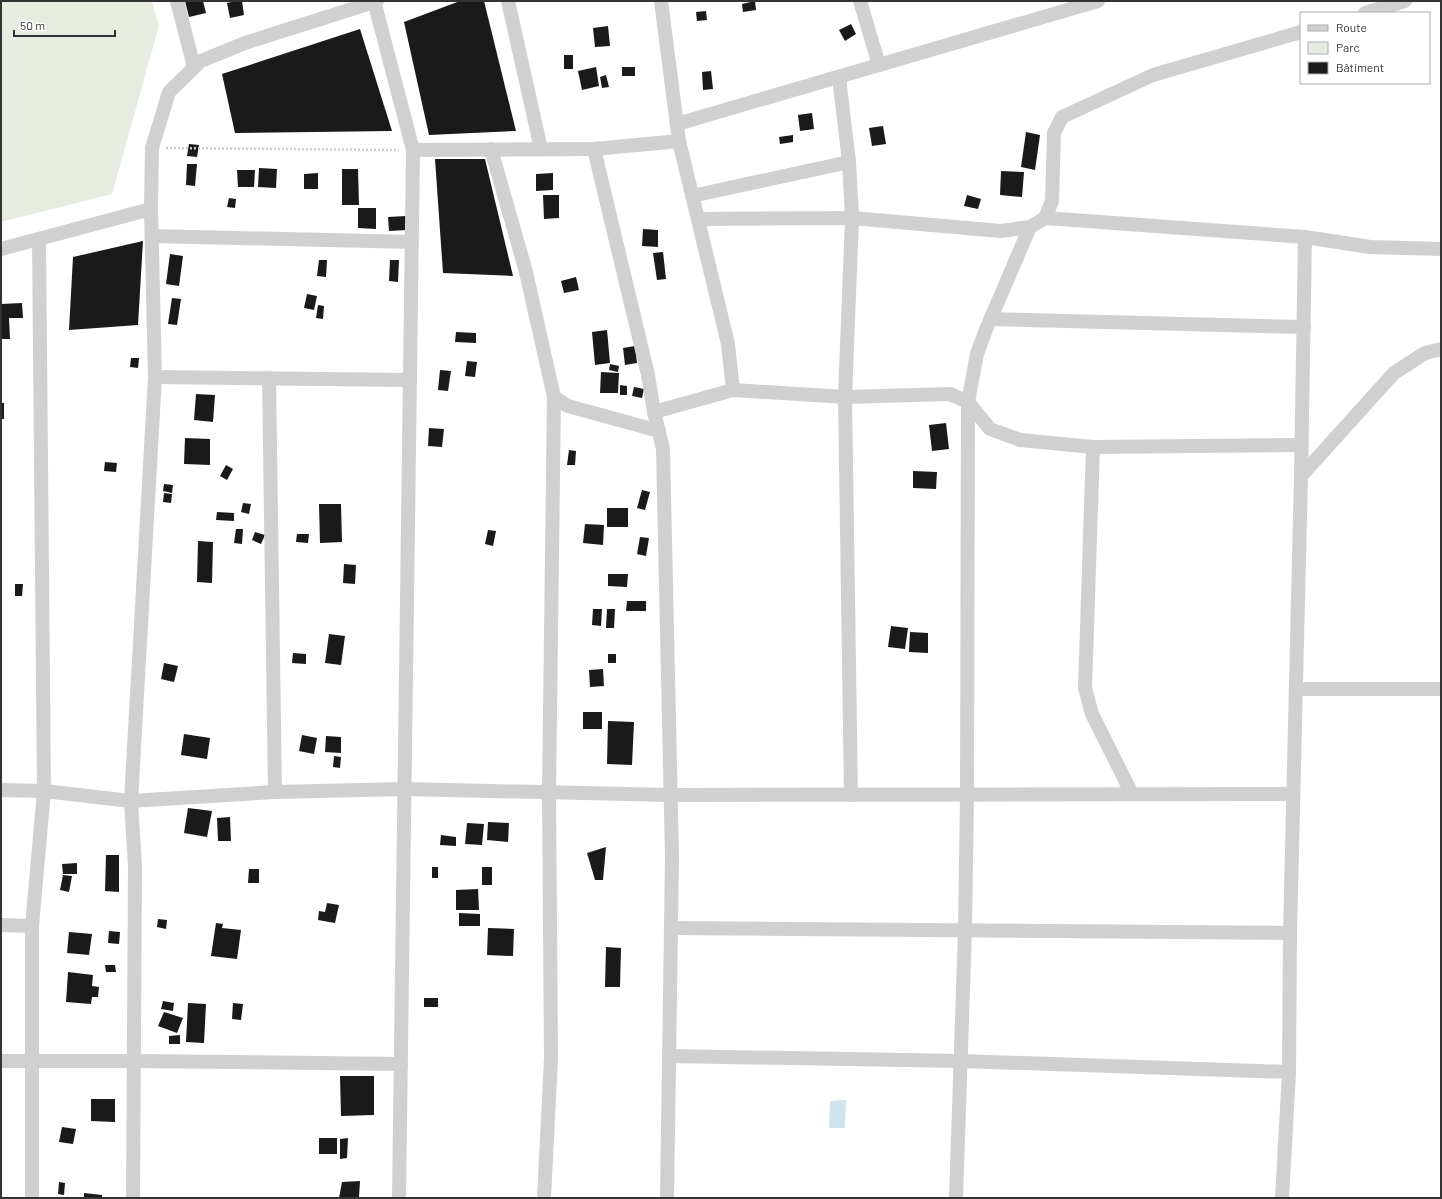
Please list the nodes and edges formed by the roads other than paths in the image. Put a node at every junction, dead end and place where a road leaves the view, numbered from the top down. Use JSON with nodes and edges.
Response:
{"nodes":[{"id":1,"x":177,"y":1,"type":"edge"},
{"id":2,"x":375,"y":1,"type":"edge"},
{"id":3,"x":508,"y":1,"type":"edge"},
{"id":4,"x":661,"y":1,"type":"edge"},
{"id":5,"x":860,"y":1,"type":"edge"},
{"id":6,"x":1098,"y":1,"type":"edge"},
{"id":7,"x":1405,"y":1,"type":"edge"},
{"id":8,"x":1367,"y":12,"type":"edge"},
{"id":9,"x":1300,"y":32,"type":"edge"},
{"id":10,"x":879,"y":65,"type":"junction"},
{"id":11,"x":194,"y":68,"type":"junction"},
{"id":12,"x":839,"y":77,"type":"junction"},
{"id":13,"x":677,"y":124,"type":"junction"},
{"id":14,"x":679,"y":142,"type":"junction"},
{"id":15,"x":491,"y":149,"type":"junction"},
{"id":16,"x":541,"y":149,"type":"junction"},
{"id":17,"x":594,"y":149,"type":"junction"},
{"id":18,"x":413,"y":150,"type":"junction"},
{"id":19,"x":849,"y":162,"type":"junction"},
{"id":20,"x":692,"y":196,"type":"junction"},
{"id":21,"x":151,"y":209,"type":"junction"},
{"id":22,"x":852,"y":218,"type":"junction"},
{"id":23,"x":1045,"y":218,"type":"junction"},
{"id":24,"x":698,"y":219,"type":"junction"},
{"id":25,"x":1030,"y":227,"type":"junction"},
{"id":26,"x":152,"y":236,"type":"junction"},
{"id":27,"x":1305,"y":237,"type":"junction"},
{"id":28,"x":39,"y":239,"type":"junction"},
{"id":29,"x":412,"y":242,"type":"junction"},
{"id":30,"x":1,"y":249,"type":"edge"},
{"id":31,"x":1441,"y":249,"type":"edge"},
{"id":32,"x":991,"y":320,"type":"junction"},
{"id":33,"x":1304,"y":328,"type":"junction"},
{"id":34,"x":1441,"y":349,"type":"edge"},
{"id":35,"x":155,"y":377,"type":"junction"},
{"id":36,"x":269,"y":378,"type":"junction"},
{"id":37,"x":410,"y":380,"type":"junction"},
{"id":38,"x":733,"y":390,"type":"junction"},
{"id":39,"x":845,"y":396,"type":"junction"},
{"id":40,"x":554,"y":398,"type":"junction"},
{"id":41,"x":968,"y":402,"type":"junction"},
{"id":42,"x":654,"y":412,"type":"junction"},
{"id":43,"x":659,"y":431,"type":"junction"},
{"id":44,"x":1302,"y":445,"type":"junction"},
{"id":45,"x":1093,"y":447,"type":"junction"},
{"id":46,"x":1301,"y":476,"type":"junction"},
{"id":47,"x":1296,"y":689,"type":"junction"},
{"id":48,"x":1441,"y":689,"type":"edge"},
{"id":49,"x":405,"y":789,"type":"junction"},
{"id":50,"x":1,"y":790,"type":"edge"},
{"id":51,"x":44,"y":791,"type":"junction"},
{"id":52,"x":275,"y":792,"type":"junction"},
{"id":53,"x":550,"y":792,"type":"junction"},
{"id":54,"x":967,"y":794,"type":"junction"},
{"id":55,"x":1132,"y":794,"type":"junction"},
{"id":56,"x":1293,"y":794,"type":"junction"},
{"id":57,"x":670,"y":795,"type":"junction"},
{"id":58,"x":851,"y":795,"type":"junction"},
{"id":59,"x":131,"y":801,"type":"junction"},
{"id":60,"x":1,"y":926,"type":"edge"},
{"id":61,"x":32,"y":926,"type":"junction"},
{"id":62,"x":671,"y":928,"type":"junction"},
{"id":63,"x":965,"y":930,"type":"junction"},
{"id":64,"x":1290,"y":933,"type":"junction"},
{"id":65,"x":669,"y":1056,"type":"junction"},
{"id":66,"x":134,"y":1061,"type":"junction"},
{"id":67,"x":961,"y":1061,"type":"junction"},
{"id":68,"x":1,"y":1062,"type":"edge"},
{"id":69,"x":33,"y":1062,"type":"junction"},
{"id":70,"x":401,"y":1064,"type":"junction"},
{"id":71,"x":1289,"y":1072,"type":"junction"},
{"id":72,"x":32,"y":1198,"type":"edge"},
{"id":73,"x":133,"y":1198,"type":"edge"},
{"id":74,"x":399,"y":1198,"type":"edge"},
{"id":75,"x":544,"y":1198,"type":"edge"},
{"id":76,"x":667,"y":1198,"type":"edge"},
{"id":77,"x":956,"y":1198,"type":"edge"},
{"id":78,"x":1282,"y":1198,"type":"edge"}],
"edges":[{"from":1,"to":11,"type":"street"},
{"from":2,"to":11,"type":"street"},
{"from":2,"to":18,"type":"street"},
{"from":3,"to":16,"type":"street"},
{"from":4,"to":13,"type":"street"},
{"from":5,"to":10,"type":"street"},
{"from":6,"to":10,"type":"street"},
{"from":7,"to":8,"type":"street"},
{"from":9,"to":23,"type":"street"},
{"from":10,"to":12,"type":"street"},
{"from":11,"to":21,"type":"street"},
{"from":12,"to":13,"type":"street"},
{"from":12,"to":19,"type":"street"},
{"from":13,"to":14,"type":"street"},
{"from":14,"to":17,"type":"street"},
{"from":14,"to":20,"type":"street"},
{"from":15,"to":16,"type":"street"},
{"from":15,"to":18,"type":"street"},
{"from":15,"to":40,"type":"street"},
{"from":16,"to":17,"type":"street"},
{"from":17,"to":42,"type":"street"},
{"from":18,"to":29,"type":"street"},
{"from":19,"to":20,"type":"street"},
{"from":19,"to":22,"type":"street"},
{"from":20,"to":24,"type":"street"},
{"from":21,"to":26,"type":"street"},
{"from":21,"to":28,"type":"street"},
{"from":22,"to":24,"type":"street"},
{"from":22,"to":25,"type":"street"},
{"from":22,"to":39,"type":"street"},
{"from":23,"to":25,"type":"street"},
{"from":23,"to":27,"type":"street"},
{"from":24,"to":38,"type":"street"},
{"from":25,"to":32,"type":"street"},
{"from":26,"to":29,"type":"street"},
{"from":26,"to":35,"type":"street"},
{"from":27,"to":31,"type":"street"},
{"from":27,"to":33,"type":"street"},
{"from":28,"to":30,"type":"street"},
{"from":28,"to":51,"type":"street"},
{"from":29,"to":37,"type":"street"},
{"from":32,"to":33,"type":"street"},
{"from":32,"to":41,"type":"street"},
{"from":33,"to":44,"type":"street"},
{"from":34,"to":46,"type":"street"},
{"from":35,"to":36,"type":"street"},
{"from":35,"to":59,"type":"street"},
{"from":36,"to":37,"type":"street"},
{"from":36,"to":52,"type":"street"},
{"from":37,"to":49,"type":"street"},
{"from":38,"to":39,"type":"street"},
{"from":38,"to":42,"type":"street"},
{"from":39,"to":41,"type":"street"},
{"from":39,"to":58,"type":"street"},
{"from":40,"to":43,"type":"street"},
{"from":40,"to":53,"type":"street"},
{"from":41,"to":45,"type":"street"},
{"from":41,"to":54,"type":"street"},
{"from":42,"to":43,"type":"street"},
{"from":43,"to":57,"type":"street"},
{"from":44,"to":45,"type":"street"},
{"from":44,"to":46,"type":"street"},
{"from":45,"to":55,"type":"street"},
{"from":46,"to":47,"type":"street"},
{"from":47,"to":48,"type":"street"},
{"from":47,"to":56,"type":"street"},
{"from":49,"to":52,"type":"street"},
{"from":49,"to":53,"type":"street"},
{"from":49,"to":70,"type":"street"},
{"from":50,"to":51,"type":"street"},
{"from":51,"to":59,"type":"street"},
{"from":51,"to":61,"type":"street"},
{"from":52,"to":59,"type":"street"},
{"from":53,"to":57,"type":"street"},
{"from":53,"to":75,"type":"street"},
{"from":54,"to":55,"type":"street"},
{"from":54,"to":58,"type":"street"},
{"from":54,"to":63,"type":"street"},
{"from":55,"to":56,"type":"street"},
{"from":56,"to":64,"type":"street"},
{"from":57,"to":58,"type":"street"},
{"from":57,"to":62,"type":"street"},
{"from":59,"to":66,"type":"street"},
{"from":60,"to":61,"type":"street"},
{"from":61,"to":69,"type":"street"},
{"from":62,"to":63,"type":"street"},
{"from":62,"to":65,"type":"street"},
{"from":63,"to":64,"type":"street"},
{"from":63,"to":67,"type":"street"},
{"from":64,"to":71,"type":"street"},
{"from":65,"to":67,"type":"street"},
{"from":65,"to":76,"type":"street"},
{"from":66,"to":69,"type":"street"},
{"from":66,"to":70,"type":"street"},
{"from":66,"to":73,"type":"street"},
{"from":67,"to":71,"type":"street"},
{"from":67,"to":77,"type":"street"},
{"from":68,"to":69,"type":"street"},
{"from":69,"to":72,"type":"street"},
{"from":70,"to":74,"type":"street"},
{"from":71,"to":78,"type":"street"}]}
